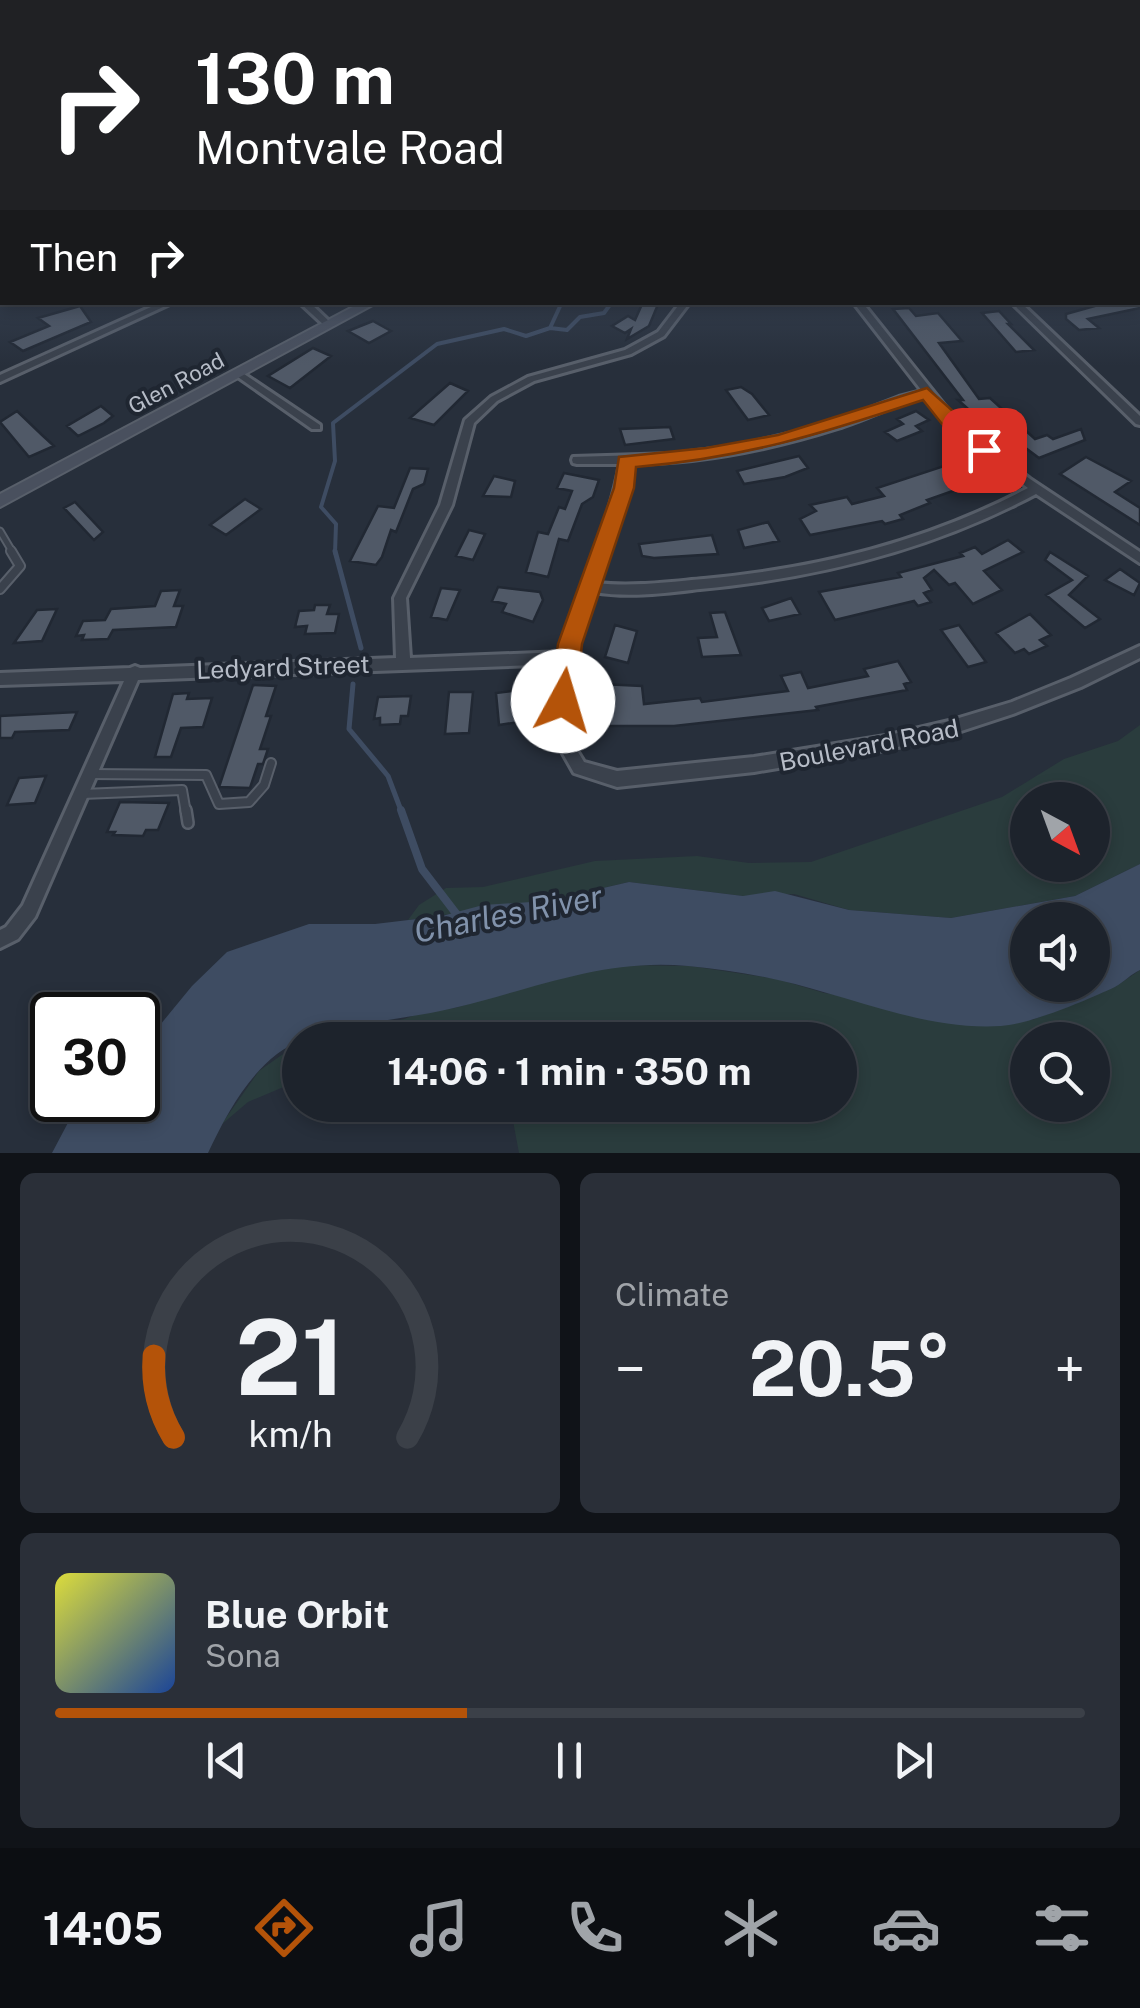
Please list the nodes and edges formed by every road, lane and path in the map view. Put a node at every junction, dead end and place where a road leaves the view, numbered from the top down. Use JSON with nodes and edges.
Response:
{"nodes":[{"id":1,"x":163,"y":305,"type":"edge"},
{"id":2,"x":306,"y":305,"type":"edge"},
{"id":3,"x":366,"y":305,"type":"edge"},
{"id":4,"x":684,"y":305,"type":"edge"},
{"id":5,"x":859,"y":305,"type":"edge"},
{"id":6,"x":1018,"y":305,"type":"edge"},
{"id":7,"x":328,"y":324,"type":"junction"},
{"id":8,"x":242,"y":375,"type":"junction"},
{"id":9,"x":0,"y":379,"type":"edge"},
{"id":10,"x":927,"y":393,"type":"junction"},
{"id":11,"x":1134,"y":410,"type":"edge"},
{"id":12,"x":1140,"y":422,"type":"edge"},
{"id":13,"x":316,"y":428,"type":"dead end"},
{"id":14,"x":577,"y":460,"type":"dead end"},
{"id":15,"x":626,"y":461,"type":"junction"},
{"id":16,"x":1036,"y":489,"type":"junction"},
{"id":17,"x":0,"y":501,"type":"edge"},
{"id":18,"x":0,"y":532,"type":"edge"},
{"id":19,"x":1140,"y":558,"type":"edge"},
{"id":20,"x":588,"y":586,"type":"junction"},
{"id":21,"x":0,"y":589,"type":"edge"},
{"id":22,"x":1140,"y":652,"type":"edge"},
{"id":23,"x":566,"y":658,"type":"junction"},
{"id":24,"x":403,"y":662,"type":"junction"},
{"id":25,"x":134,"y":672,"type":"junction"},
{"id":26,"x":0,"y":679,"type":"edge"},
{"id":27,"x":271,"y":762,"type":"dead end"},
{"id":28,"x":90,"y":774,"type":"junction"},
{"id":29,"x":81,"y":794,"type":"junction"},
{"id":30,"x":188,"y":823,"type":"dead end"},
{"id":31,"x":0,"y":940,"type":"edge"}],
"edges":[{"from":1,"to":9,"type":"street"},
{"from":2,"to":7,"type":"street"},
{"from":3,"to":7,"type":"street","name":"Glen Road"},
{"from":4,"to":24,"type":"street"},
{"from":5,"to":10,"type":"street"},
{"from":6,"to":11,"type":"street"},
{"from":7,"to":8,"type":"street","name":"Glen Road"},
{"from":8,"to":13,"type":"street"},
{"from":8,"to":17,"type":"street","name":"Glen Road"},
{"from":10,"to":15,"type":"street"},
{"from":10,"to":16,"type":"street"},
{"from":11,"to":12,"type":"street"},
{"from":14,"to":15,"type":"street"},
{"from":15,"to":20,"type":"street"},
{"from":16,"to":19,"type":"street"},
{"from":16,"to":20,"type":"street"},
{"from":18,"to":21,"type":"lane"},
{"from":20,"to":23,"type":"street"},
{"from":22,"to":23,"type":"street","name":"Boulevard Road"},
{"from":23,"to":24,"type":"street","name":"Ledyard Street"},
{"from":24,"to":25,"type":"street","name":"Ledyard Street"},
{"from":25,"to":26,"type":"street","name":"Ledyard Street"},
{"from":25,"to":28,"type":"street"},
{"from":27,"to":28,"type":"lane"},
{"from":28,"to":29,"type":"street"},
{"from":29,"to":30,"type":"lane"},
{"from":29,"to":31,"type":"street"}]}
